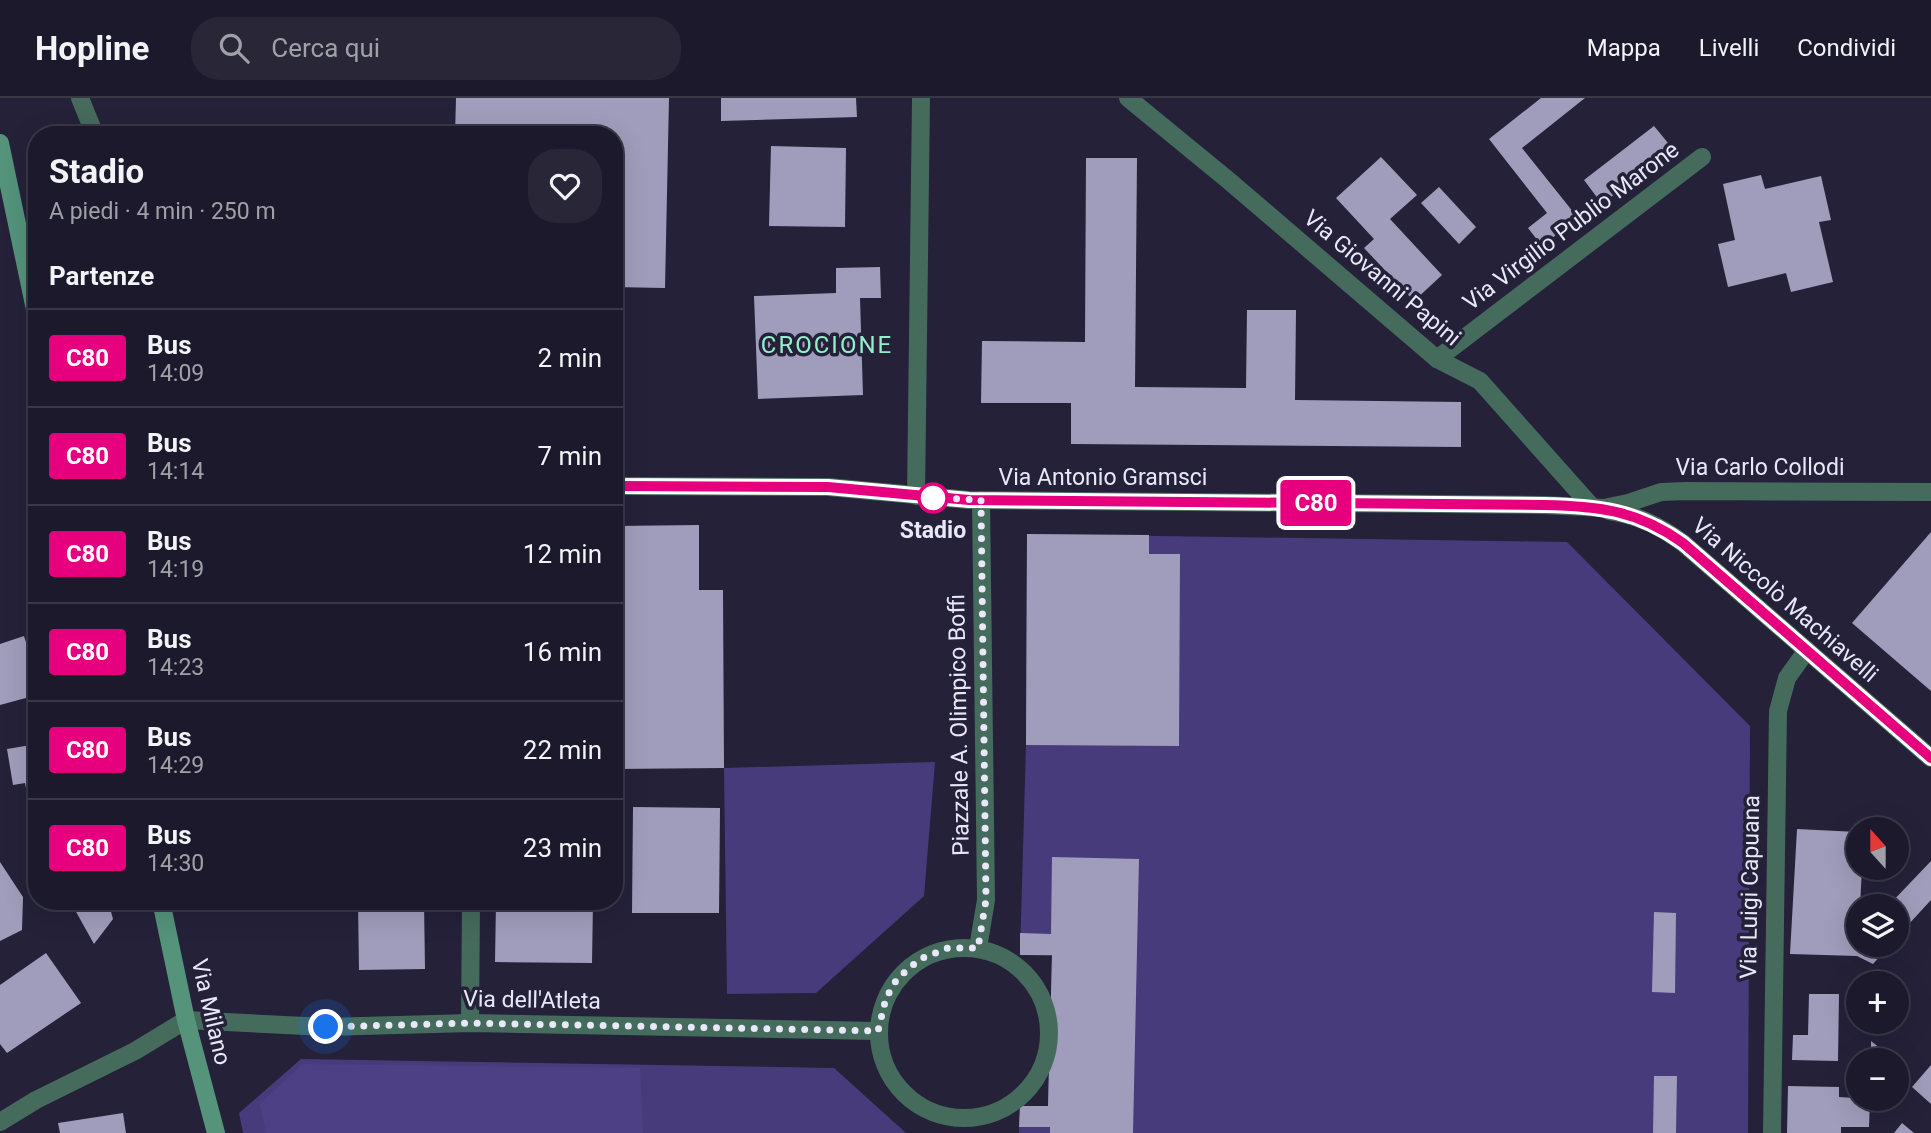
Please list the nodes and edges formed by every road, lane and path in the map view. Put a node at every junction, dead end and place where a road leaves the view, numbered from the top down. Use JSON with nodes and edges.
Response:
{"nodes":[{"id":1,"x":80,"y":98,"type":"edge"},
{"id":2,"x":921,"y":98,"type":"edge"},
{"id":3,"x":1128,"y":98,"type":"edge"},
{"id":4,"x":91,"y":126,"type":"edge"},
{"id":5,"x":0,"y":143,"type":"edge"},
{"id":6,"x":1702,"y":157,"type":"dead end"},
{"id":7,"x":28,"y":264,"type":"edge"},
{"id":8,"x":1437,"y":359,"type":"junction"},
{"id":9,"x":623,"y":486,"type":"edge"},
{"id":10,"x":1931,"y":492,"type":"edge"},
{"id":11,"x":916,"y":496,"type":"junction"},
{"id":12,"x":981,"y":500,"type":"junction"},
{"id":13,"x":1592,"y":508,"type":"junction"},
{"id":14,"x":1807,"y":650,"type":"junction"},
{"id":15,"x":1931,"y":758,"type":"edge"},
{"id":16,"x":163,"y":910,"type":"edge"},
{"id":17,"x":471,"y":910,"type":"edge"},
{"id":18,"x":978,"y":948,"type":"junction"},
{"id":19,"x":186,"y":1020,"type":"junction"},
{"id":20,"x":470,"y":1023,"type":"junction"},
{"id":21,"x":878,"y":1031,"type":"junction"},
{"id":22,"x":0,"y":1122,"type":"edge"},
{"id":23,"x":978,"y":1125,"type":"edge"},
{"id":24,"x":216,"y":1133,"type":"edge"},
{"id":25,"x":1772,"y":1133,"type":"edge"}],
"edges":[{"from":1,"to":4,"type":"street"},
{"from":2,"to":11,"type":"street"},
{"from":3,"to":8,"type":"street","name":"Via Giovanni Papini"},
{"from":5,"to":7,"type":"main road"},
{"from":6,"to":8,"type":"street","name":"Via Virgilio Publio Marone"},
{"from":8,"to":13,"type":"street","name":"Via Giovanni Papini"},
{"from":9,"to":11,"type":"street","name":"Via Antonio Gramsci"},
{"from":10,"to":13,"type":"street","name":"Via Carlo Collodi"},
{"from":11,"to":12,"type":"street","name":"Via Antonio Gramsci"},
{"from":12,"to":13,"type":"street","name":"Via Antonio Gramsci"},
{"from":12,"to":18,"type":"street","name":"Piazzale A. Olimpico Boffi"},
{"from":13,"to":14,"type":"street","name":"Via Niccolò Machiavelli"},
{"from":14,"to":15,"type":"street","name":"Via Niccolò Machiavelli"},
{"from":14,"to":25,"type":"street","name":"Via Luigi Capuana"},
{"from":16,"to":19,"type":"main road","name":"Via Milano"},
{"from":17,"to":20,"type":"street"},
{"from":18,"to":21,"type":"street"},
{"from":18,"to":23,"type":"street"},
{"from":19,"to":20,"type":"street","name":"Via dell'Atleta"},
{"from":19,"to":22,"type":"street"},
{"from":19,"to":24,"type":"main road","name":"Via Milano"},
{"from":20,"to":21,"type":"street","name":"Via dell'Atleta"},
{"from":21,"to":23,"type":"street"}]}
